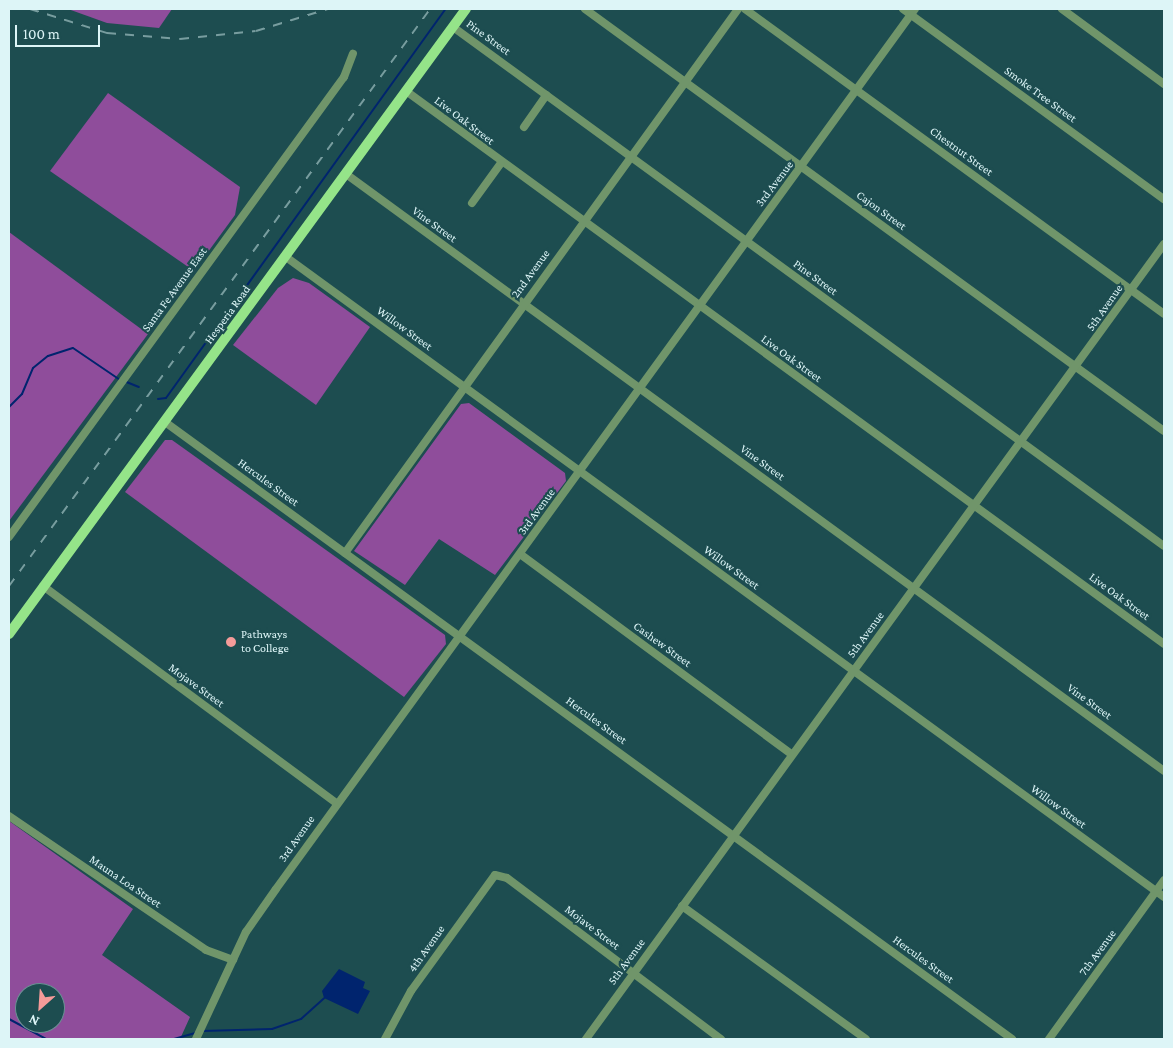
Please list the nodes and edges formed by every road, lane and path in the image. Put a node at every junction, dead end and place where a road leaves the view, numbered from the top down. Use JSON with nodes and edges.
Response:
{"nodes":[{"id":1,"x":466,"y":9,"type":"edge"},
{"id":2,"x":585,"y":9,"type":"edge"},
{"id":3,"x":738,"y":9,"type":"edge"},
{"id":4,"x":745,"y":9,"type":"edge"},
{"id":5,"x":903,"y":9,"type":"edge"},
{"id":6,"x":1062,"y":9,"type":"edge"},
{"id":7,"x":913,"y":12,"type":"edge"},
{"id":8,"x":453,"y":26,"type":"junction"},
{"id":9,"x":353,"y":54,"type":"dead end"},
{"id":10,"x":683,"y":81,"type":"junction"},
{"id":11,"x":1164,"y":84,"type":"edge"},
{"id":12,"x":857,"y":90,"type":"junction"},
{"id":13,"x":406,"y":91,"type":"junction"},
{"id":14,"x":546,"y":95,"type":"junction"},
{"id":15,"x":524,"y":127,"type":"dead end"},
{"id":16,"x":631,"y":157,"type":"junction"},
{"id":17,"x":501,"y":163,"type":"junction"},
{"id":18,"x":802,"y":167,"type":"junction"},
{"id":19,"x":346,"y":174,"type":"junction"},
{"id":20,"x":1164,"y":199,"type":"edge"},
{"id":21,"x":472,"y":203,"type":"dead end"},
{"id":22,"x":582,"y":222,"type":"junction"},
{"id":23,"x":747,"y":242,"type":"junction"},
{"id":24,"x":1164,"y":244,"type":"edge"},
{"id":25,"x":286,"y":257,"type":"junction"},
{"id":26,"x":1131,"y":290,"type":"junction"},
{"id":27,"x":523,"y":303,"type":"junction"},
{"id":28,"x":700,"y":307,"type":"junction"},
{"id":29,"x":1164,"y":314,"type":"edge"},
{"id":30,"x":1077,"y":367,"type":"junction"},
{"id":31,"x":463,"y":386,"type":"junction"},
{"id":32,"x":640,"y":388,"type":"junction"},
{"id":33,"x":165,"y":422,"type":"junction"},
{"id":34,"x":1164,"y":431,"type":"edge"},
{"id":35,"x":1022,"y":442,"type":"junction"},
{"id":36,"x":580,"y":471,"type":"junction"},
{"id":37,"x":974,"y":506,"type":"junction"},
{"id":38,"x":9,"y":537,"type":"edge"},
{"id":39,"x":1164,"y":546,"type":"edge"},
{"id":40,"x":345,"y":553,"type":"junction"},
{"id":41,"x":520,"y":554,"type":"junction"},
{"id":42,"x":43,"y":586,"type":"junction"},
{"id":43,"x":914,"y":588,"type":"junction"},
{"id":44,"x":9,"y":634,"type":"edge"},
{"id":45,"x":460,"y":637,"type":"junction"},
{"id":46,"x":1164,"y":644,"type":"edge"},
{"id":47,"x":854,"y":671,"type":"junction"},
{"id":48,"x":792,"y":754,"type":"junction"},
{"id":49,"x":1164,"y":771,"type":"edge"},
{"id":50,"x":336,"y":803,"type":"junction"},
{"id":51,"x":9,"y":816,"type":"edge"},
{"id":52,"x":734,"y":835,"type":"junction"},
{"id":53,"x":494,"y":875,"type":"joint"},
{"id":54,"x":1164,"y":880,"type":"edge"},
{"id":55,"x":1156,"y":891,"type":"junction"},
{"id":56,"x":1164,"y":897,"type":"edge"},
{"id":57,"x":682,"y":906,"type":"junction"},
{"id":58,"x":232,"y":960,"type":"junction"},
{"id":59,"x":633,"y":973,"type":"junction"},
{"id":60,"x":196,"y":1039,"type":"edge"},
{"id":61,"x":385,"y":1039,"type":"edge"},
{"id":62,"x":586,"y":1039,"type":"edge"},
{"id":63,"x":721,"y":1039,"type":"edge"},
{"id":64,"x":866,"y":1039,"type":"edge"},
{"id":65,"x":1012,"y":1039,"type":"edge"},
{"id":66,"x":1049,"y":1039,"type":"edge"}],
"edges":[{"from":1,"to":8,"type":"main road","name":"Hesperia Road"},
{"from":2,"to":10,"type":"street","name":"Cajon Street"},
{"from":3,"to":10,"type":"street","name":"2nd Avenue"},
{"from":4,"to":12,"type":"street","name":"Chestnut Street"},
{"from":5,"to":7,"type":"street","name":"Smoke Tree Street"},
{"from":6,"to":11,"type":"street"},
{"from":7,"to":12,"type":"street","name":"3rd Avenue"},
{"from":7,"to":20,"type":"street","name":"Smoke Tree Street"},
{"from":8,"to":13,"type":"main road","name":"Hesperia Road"},
{"from":8,"to":14,"type":"street","name":"Pine Street"},
{"from":9,"to":38,"type":"street","name":"Santa Fe Avenue East"},
{"from":10,"to":16,"type":"street","name":"2nd Avenue"},
{"from":10,"to":18,"type":"street","name":"Cajon Street"},
{"from":12,"to":18,"type":"street","name":"3rd Avenue"},
{"from":12,"to":26,"type":"street","name":"Chestnut Street"},
{"from":13,"to":17,"type":"street","name":"Live Oak Street"},
{"from":13,"to":19,"type":"main road","name":"Hesperia Road"},
{"from":14,"to":15,"type":"street"},
{"from":14,"to":16,"type":"street","name":"Pine Street"},
{"from":16,"to":22,"type":"street","name":"2nd Avenue"},
{"from":16,"to":23,"type":"street","name":"Pine Street"},
{"from":17,"to":21,"type":"street"},
{"from":17,"to":22,"type":"street","name":"Live Oak Street"},
{"from":18,"to":23,"type":"street","name":"3rd Avenue"},
{"from":18,"to":30,"type":"street","name":"Cajon Street"},
{"from":19,"to":25,"type":"main road","name":"Hesperia Road"},
{"from":19,"to":27,"type":"street","name":"Vine Street"},
{"from":22,"to":27,"type":"street","name":"2nd Avenue"},
{"from":22,"to":28,"type":"street","name":"Live Oak Street"},
{"from":23,"to":28,"type":"street","name":"3rd Avenue"},
{"from":23,"to":35,"type":"street","name":"Pine Street"},
{"from":24,"to":26,"type":"street","name":"5th Avenue"},
{"from":25,"to":31,"type":"street","name":"Willow Street"},
{"from":25,"to":33,"type":"main road","name":"Hesperia Road"},
{"from":26,"to":29,"type":"street","name":"Chestnut Street"},
{"from":26,"to":30,"type":"street","name":"5th Avenue"},
{"from":27,"to":31,"type":"street","name":"2nd Avenue"},
{"from":27,"to":32,"type":"street","name":"Vine Street"},
{"from":28,"to":32,"type":"street","name":"3rd Avenue"},
{"from":28,"to":37,"type":"street","name":"Live Oak Street"},
{"from":30,"to":34,"type":"street","name":"Cajon Street"},
{"from":30,"to":35,"type":"street","name":"5th Avenue"},
{"from":31,"to":36,"type":"street","name":"Willow Street"},
{"from":31,"to":40,"type":"street","name":"2nd Avenue"},
{"from":32,"to":36,"type":"street","name":"3rd Avenue"},
{"from":32,"to":43,"type":"street","name":"Vine Street"},
{"from":33,"to":40,"type":"street","name":"Hercules Street"},
{"from":33,"to":42,"type":"main road","name":"Hesperia Road"},
{"from":35,"to":37,"type":"street","name":"5th Avenue"},
{"from":35,"to":39,"type":"street","name":"Pine Street"},
{"from":36,"to":41,"type":"street","name":"3rd Avenue"},
{"from":36,"to":47,"type":"street","name":"Willow Street"},
{"from":37,"to":43,"type":"street","name":"5th Avenue"},
{"from":37,"to":46,"type":"street","name":"Live Oak Street"},
{"from":40,"to":45,"type":"street","name":"Hercules Street"},
{"from":41,"to":45,"type":"street","name":"3rd Avenue"},
{"from":41,"to":48,"type":"street","name":"Cashew Street"},
{"from":42,"to":44,"type":"main road","name":"Hesperia Road"},
{"from":42,"to":50,"type":"street","name":"Mojave Street"},
{"from":43,"to":47,"type":"street","name":"5th Avenue"},
{"from":43,"to":49,"type":"street","name":"Vine Street"},
{"from":45,"to":50,"type":"street","name":"3rd Avenue"},
{"from":45,"to":52,"type":"street","name":"Hercules Street"},
{"from":47,"to":48,"type":"street","name":"5th Avenue"},
{"from":47,"to":55,"type":"street","name":"Willow Street"},
{"from":48,"to":52,"type":"street","name":"5th Avenue"},
{"from":50,"to":58,"type":"street","name":"3rd Avenue"},
{"from":51,"to":58,"type":"street","name":"Mauna Loa Street"},
{"from":52,"to":57,"type":"street","name":"5th Avenue"},
{"from":52,"to":65,"type":"street","name":"Hercules Street"},
{"from":53,"to":59,"type":"street","name":"Mojave Street"},
{"from":53,"to":61,"type":"street","name":"4th Avenue"},
{"from":54,"to":55,"type":"street","name":"7th Avenue"},
{"from":55,"to":56,"type":"street","name":"Willow Street"},
{"from":55,"to":66,"type":"street","name":"7th Avenue"},
{"from":57,"to":59,"type":"street","name":"5th Avenue"},
{"from":57,"to":64,"type":"street"},
{"from":58,"to":60,"type":"street","name":"3rd Avenue"},
{"from":59,"to":62,"type":"street","name":"5th Avenue"},
{"from":59,"to":63,"type":"street","name":"Mojave Street"}]}
